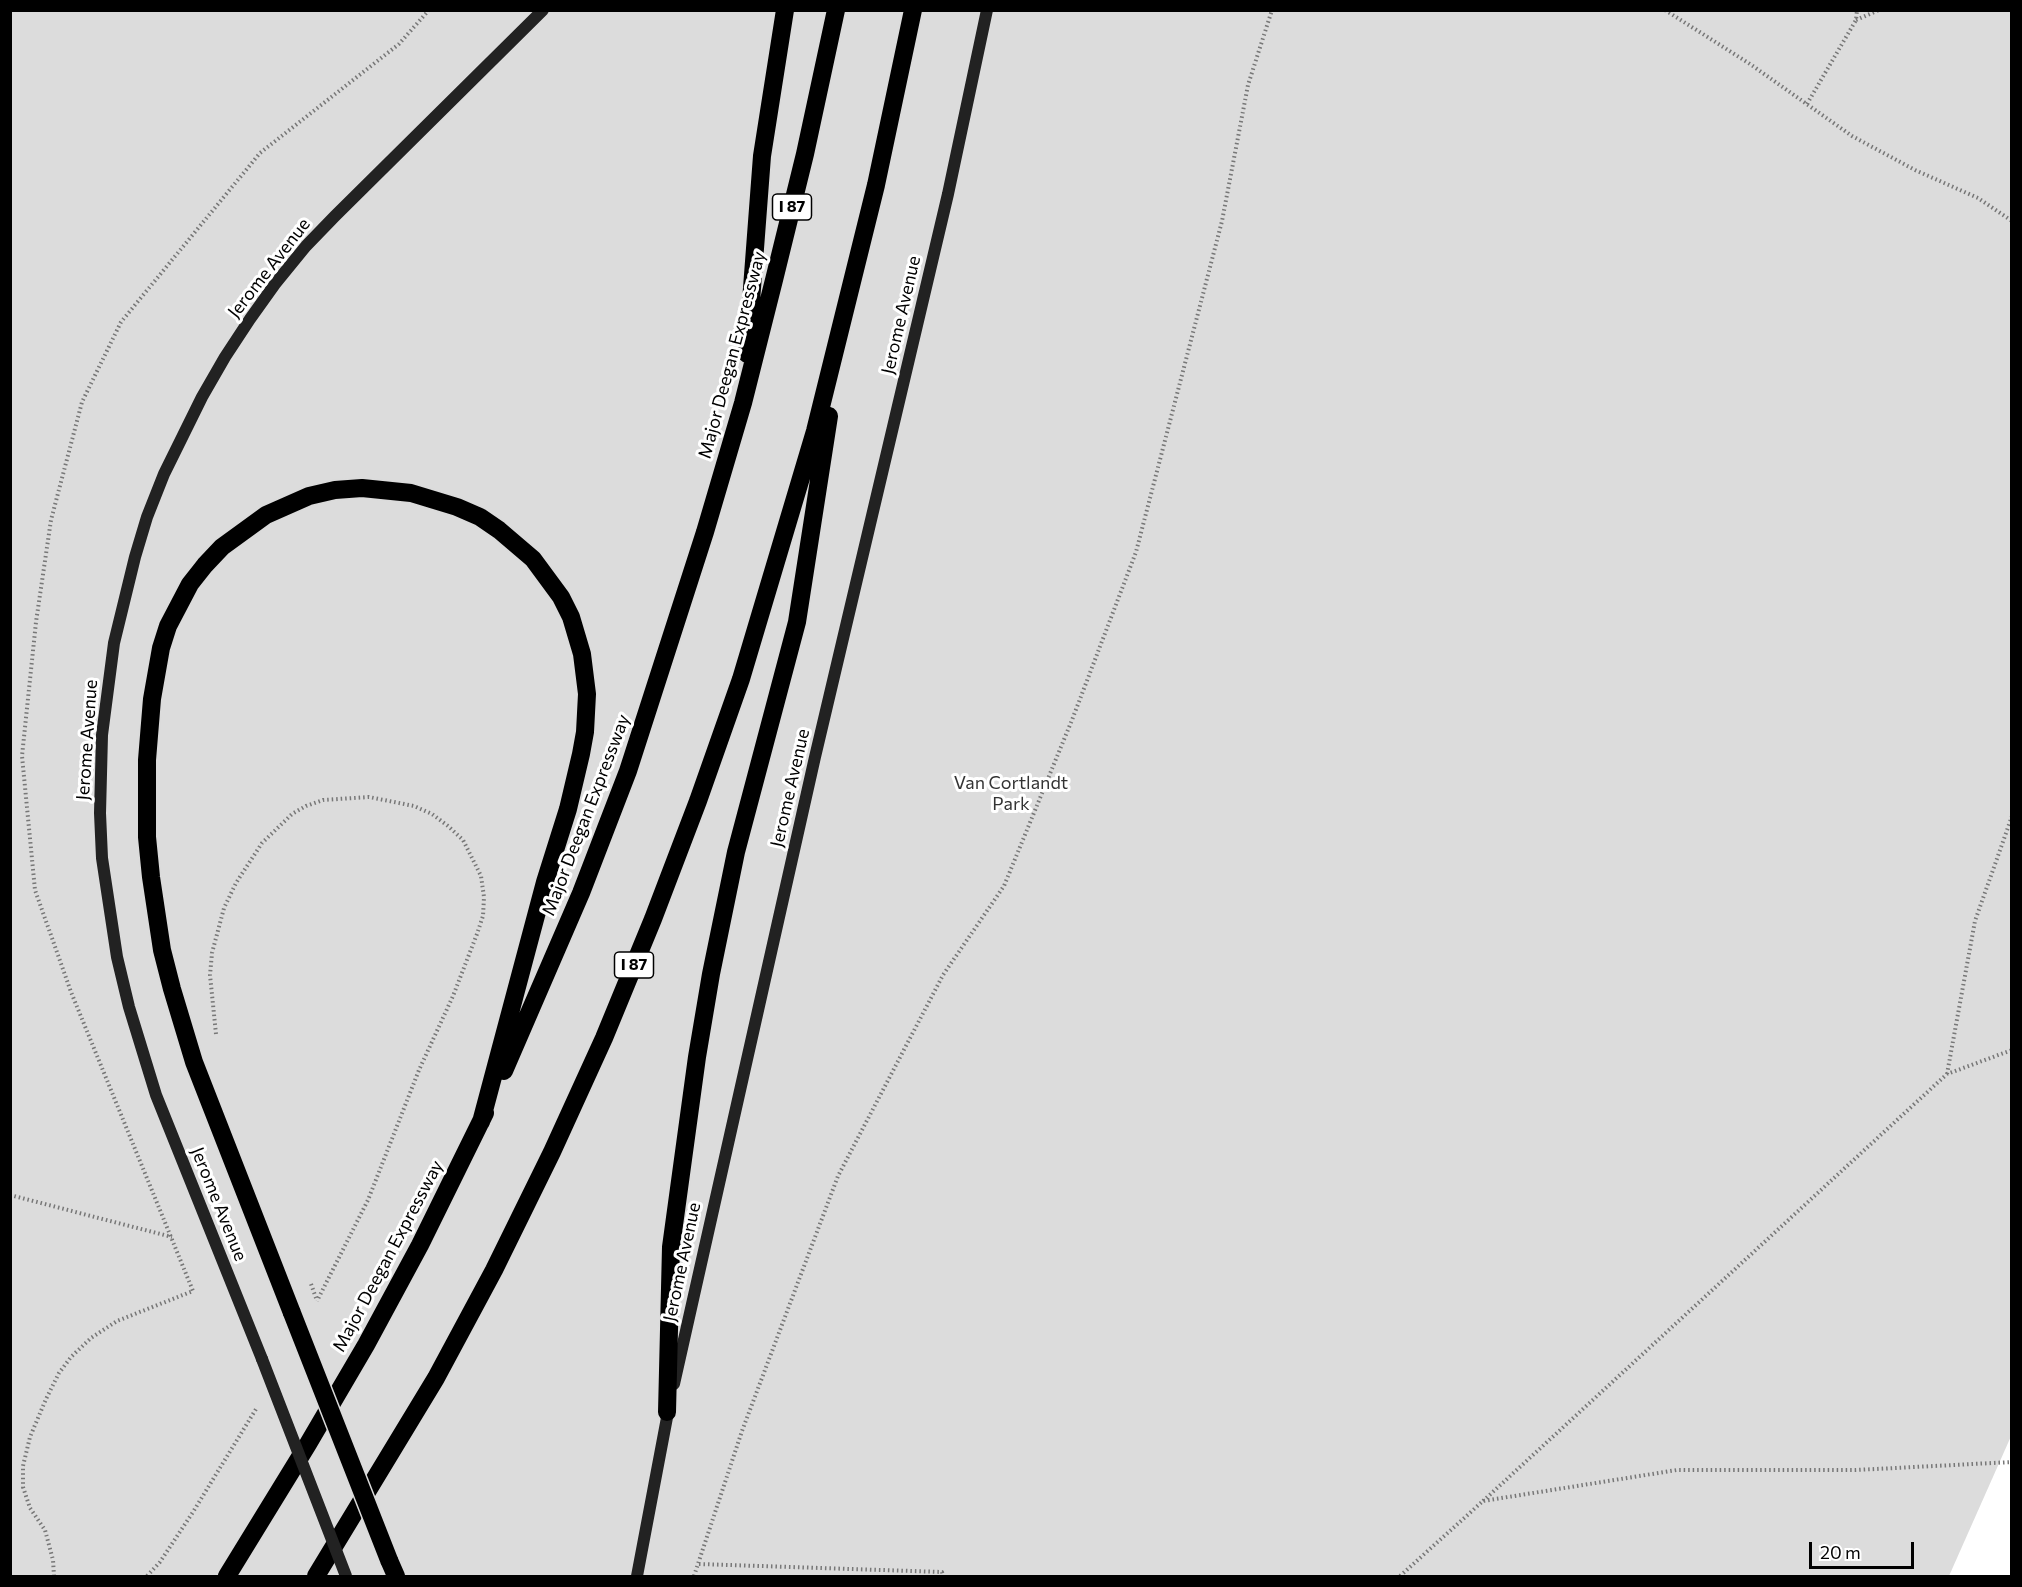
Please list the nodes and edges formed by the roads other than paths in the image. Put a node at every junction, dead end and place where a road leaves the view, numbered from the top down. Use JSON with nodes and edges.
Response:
{"nodes":[{"id":1,"x":543,"y":10,"type":"edge"},
{"id":2,"x":785,"y":10,"type":"edge"},
{"id":3,"x":836,"y":10,"type":"edge"},
{"id":4,"x":913,"y":10,"type":"edge"},
{"id":5,"x":987,"y":10,"type":"edge"},
{"id":6,"x":846,"y":308,"type":"junction"},
{"id":7,"x":743,"y":403,"type":"junction"},
{"id":8,"x":481,"y":1122,"type":"junction"},
{"id":9,"x":667,"y":1412,"type":"junction"},
{"id":10,"x":393,"y":1568,"type":"edge"},
{"id":11,"x":227,"y":1576,"type":"edge"},
{"id":12,"x":316,"y":1576,"type":"edge"},
{"id":13,"x":346,"y":1576,"type":"edge"},
{"id":14,"x":637,"y":1576,"type":"edge"}],
"edges":[{"from":1,"to":13,"type":"main road","name":"Jerome Avenue","bridge":true},
{"from":2,"to":7,"type":"highway"},
{"from":3,"to":7,"type":"highway","name":"Major Deegan Expressway","number":"I 87"},
{"from":4,"to":6,"type":"highway","number":"I 87"},
{"from":5,"to":9,"type":"main road","name":"Jerome Avenue"},
{"from":6,"to":9,"type":"highway"},
{"from":6,"to":12,"type":"highway","number":"I 87"},
{"from":7,"to":8,"type":"highway","name":"Major Deegan Expressway","number":"I 87"},
{"from":8,"to":10,"type":"highway","bridge":true},
{"from":8,"to":11,"type":"highway","name":"Major Deegan Expressway","number":"I 87"},
{"from":9,"to":14,"type":"main road","name":"Jerome Avenue"}]}
